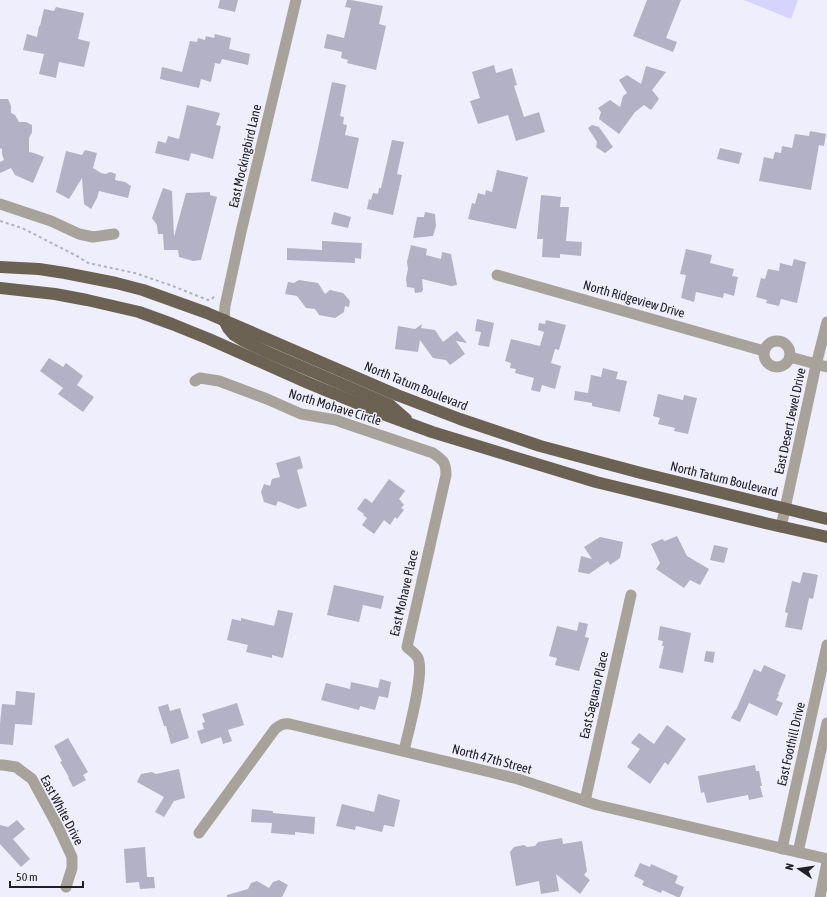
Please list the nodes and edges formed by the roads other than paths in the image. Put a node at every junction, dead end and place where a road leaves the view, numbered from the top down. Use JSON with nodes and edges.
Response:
{"nodes":[{"id":1,"x":296,"y":0,"type":"edge"},
{"id":2,"x":0,"y":204,"type":"edge"},
{"id":3,"x":114,"y":234,"type":"dead end"},
{"id":4,"x":0,"y":267,"type":"edge"},
{"id":5,"x":497,"y":275,"type":"dead end"},
{"id":6,"x":0,"y":288,"type":"edge"},
{"id":7,"x":224,"y":320,"type":"junction"},
{"id":8,"x":827,"y":322,"type":"edge"},
{"id":9,"x":764,"y":351,"type":"junction"},
{"id":10,"x":790,"y":357,"type":"junction"},
{"id":11,"x":822,"y":366,"type":"edge"},
{"id":12,"x":195,"y":381,"type":"dead end"},
{"id":13,"x":413,"y":426,"type":"junction"},
{"id":14,"x":442,"y":460,"type":"joint"},
{"id":15,"x":785,"y":508,"type":"junction"},
{"id":16,"x":827,"y":519,"type":"edge"},
{"id":17,"x":781,"y":527,"type":"junction"},
{"id":18,"x":827,"y":537,"type":"edge"},
{"id":19,"x":631,"y":595,"type":"dead end"},
{"id":20,"x":826,"y":651,"type":"edge"},
{"id":21,"x":827,"y":724,"type":"edge"},
{"id":22,"x":404,"y":751,"type":"junction"},
{"id":23,"x":0,"y":765,"type":"edge"},
{"id":24,"x":585,"y":801,"type":"junction"},
{"id":25,"x":199,"y":833,"type":"dead end"},
{"id":26,"x":782,"y":848,"type":"junction"},
{"id":27,"x":798,"y":852,"type":"junction"},
{"id":28,"x":827,"y":859,"type":"edge"},
{"id":29,"x":827,"y":862,"type":"edge"},
{"id":30,"x":66,"y":887,"type":"dead end"},
{"id":31,"x":820,"y":897,"type":"edge"}],
"edges":[{"from":1,"to":7,"type":"street","name":"East Mockingbird Lane"},
{"from":2,"to":3,"type":"street"},
{"from":4,"to":7,"type":"main road","name":"North Tatum Boulevard"},
{"from":5,"to":9,"type":"street","name":"North Ridgeview Drive"},
{"from":6,"to":13,"type":"main road"},
{"from":7,"to":13,"type":"main road"},
{"from":7,"to":15,"type":"main road","name":"North Tatum Boulevard"},
{"from":8,"to":11,"type":"street","name":"East Desert Jewel Drive"},
{"from":9,"to":10,"type":"street"},
{"from":9,"to":10,"type":"street"},
{"from":10,"to":11,"type":"street"},
{"from":11,"to":15,"type":"street","name":"East Desert Jewel Drive"},
{"from":12,"to":14,"type":"street","name":"North Mohave Circle"},
{"from":13,"to":17,"type":"main road"},
{"from":14,"to":22,"type":"street","name":"East Mohave Place"},
{"from":15,"to":16,"type":"main road","name":"North Tatum Boulevard"},
{"from":15,"to":17,"type":"street","name":"East Desert Jewel Drive"},
{"from":17,"to":18,"type":"main road"},
{"from":19,"to":24,"type":"street","name":"East Saguaro Place"},
{"from":20,"to":26,"type":"street","name":"East Foothill Drive"},
{"from":21,"to":27,"type":"street"},
{"from":22,"to":24,"type":"street","name":"North 47th Street"},
{"from":22,"to":25,"type":"street","name":"North 47th Street"},
{"from":23,"to":30,"type":"street","name":"East White Drive"},
{"from":24,"to":26,"type":"street","name":"North 47th Street"},
{"from":26,"to":27,"type":"street","name":"North 47th Street"},
{"from":27,"to":28,"type":"street","name":"North 47th Street"},
{"from":29,"to":31,"type":"street"}]}
